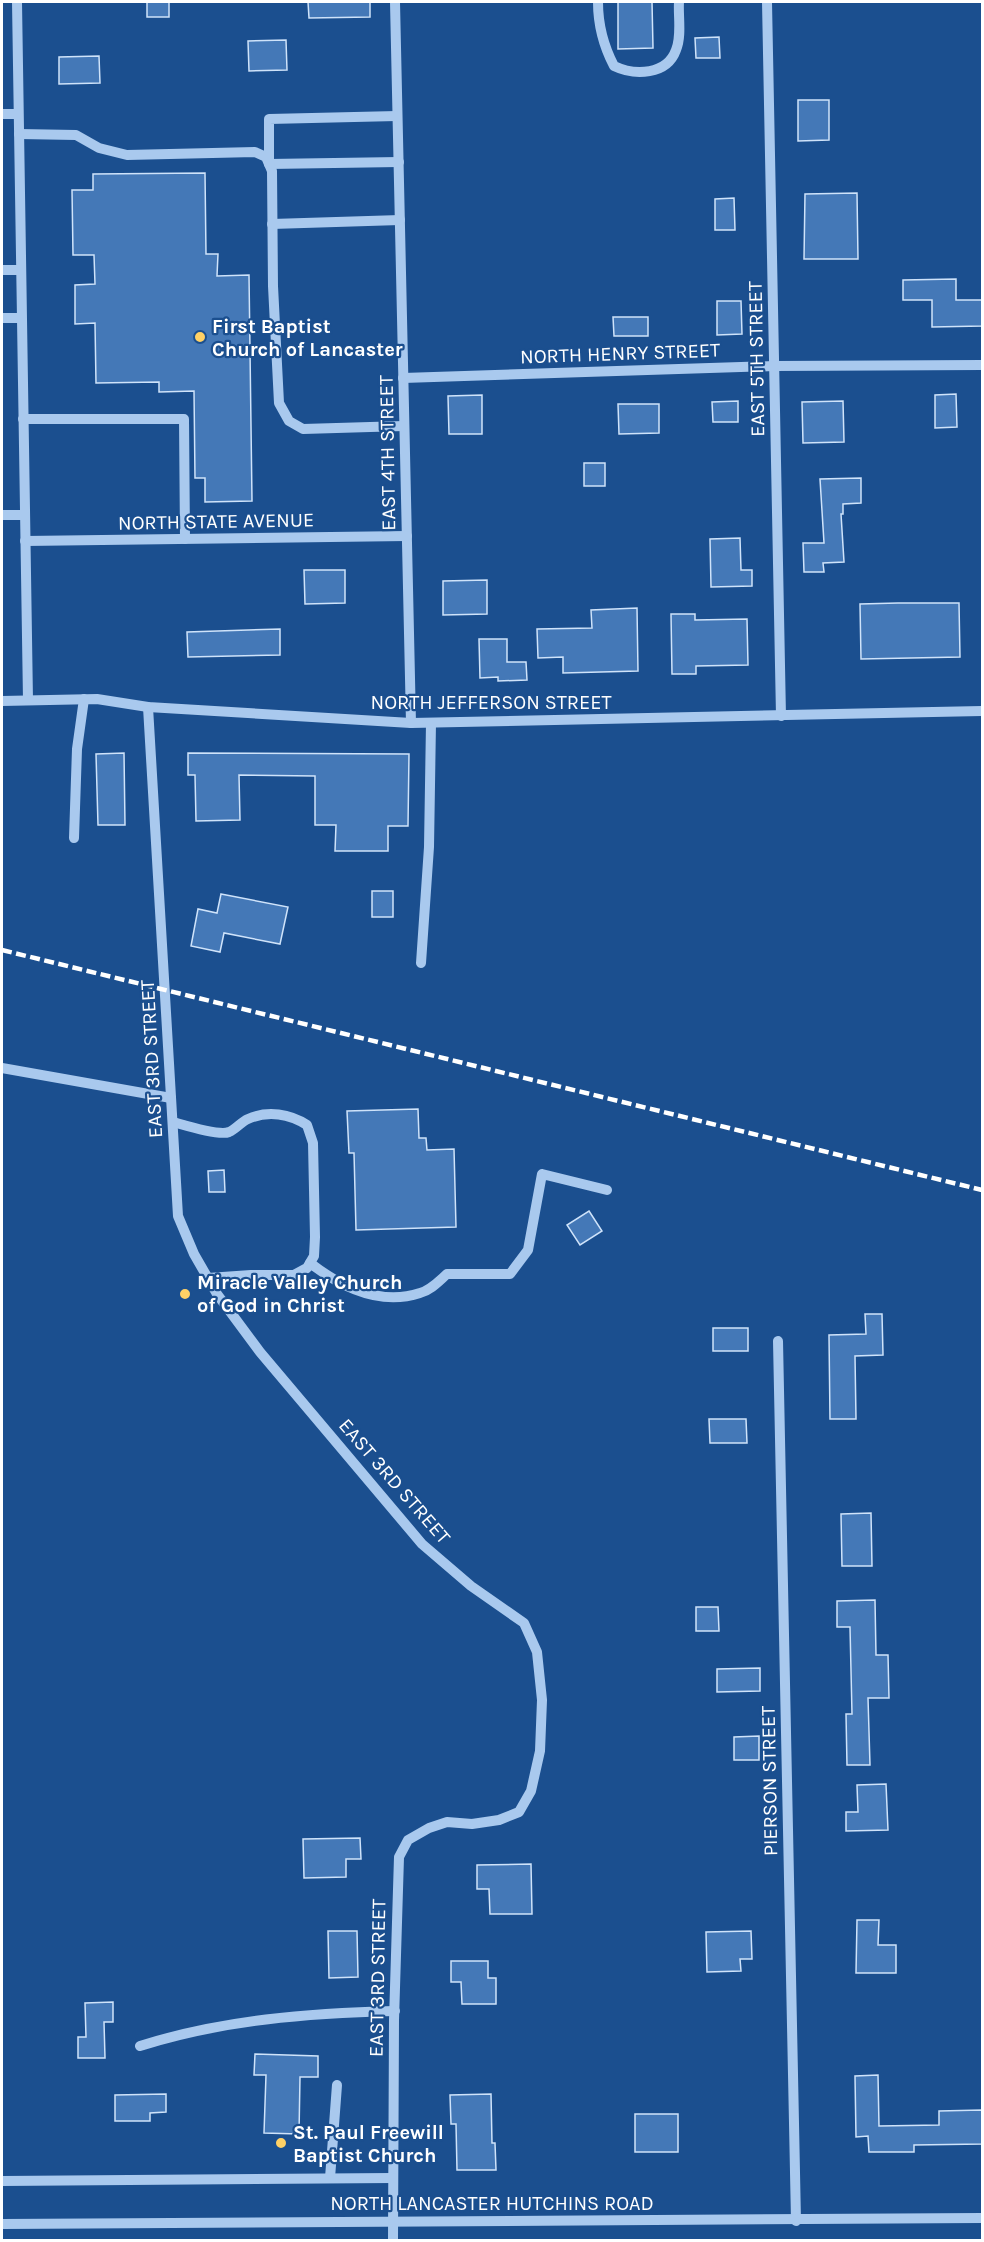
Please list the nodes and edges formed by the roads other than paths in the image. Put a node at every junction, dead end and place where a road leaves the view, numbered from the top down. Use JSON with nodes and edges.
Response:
{"nodes":[{"id":1,"x":17,"y":2,"type":"edge"},
{"id":2,"x":395,"y":2,"type":"edge"},
{"id":3,"x":598,"y":2,"type":"edge"},
{"id":4,"x":679,"y":2,"type":"edge"},
{"id":5,"x":767,"y":2,"type":"edge"},
{"id":6,"x":2,"y":114,"type":"edge"},
{"id":7,"x":18,"y":114,"type":"junction"},
{"id":8,"x":397,"y":116,"type":"junction"},
{"id":9,"x":19,"y":134,"type":"junction"},
{"id":10,"x":399,"y":162,"type":"junction"},
{"id":11,"x":269,"y":164,"type":"junction"},
{"id":12,"x":400,"y":220,"type":"junction"},
{"id":13,"x":272,"y":224,"type":"junction"},
{"id":14,"x":2,"y":270,"type":"edge"},
{"id":15,"x":21,"y":270,"type":"junction"},
{"id":16,"x":2,"y":318,"type":"edge"},
{"id":17,"x":21,"y":318,"type":"junction"},
{"id":18,"x":982,"y":365,"type":"edge"},
{"id":19,"x":774,"y":366,"type":"junction"},
{"id":20,"x":403,"y":378,"type":"junction"},
{"id":21,"x":23,"y":419,"type":"junction"},
{"id":22,"x":404,"y":426,"type":"junction"},
{"id":23,"x":2,"y":515,"type":"edge"},
{"id":24,"x":25,"y":515,"type":"junction"},
{"id":25,"x":407,"y":536,"type":"junction"},
{"id":26,"x":185,"y":539,"type":"junction"},
{"id":27,"x":25,"y":541,"type":"junction"},
{"id":28,"x":84,"y":699,"type":"junction"},
{"id":29,"x":28,"y":700,"type":"junction"},
{"id":30,"x":2,"y":701,"type":"edge"},
{"id":31,"x":148,"y":707,"type":"junction"},
{"id":32,"x":982,"y":711,"type":"edge"},
{"id":33,"x":781,"y":717,"type":"junction"},
{"id":34,"x":411,"y":723,"type":"junction"},
{"id":35,"x":431,"y":723,"type":"junction"},
{"id":36,"x":74,"y":838,"type":"dead end"},
{"id":37,"x":421,"y":963,"type":"dead end"},
{"id":38,"x":2,"y":1068,"type":"edge"},
{"id":39,"x":171,"y":1098,"type":"junction"},
{"id":40,"x":173,"y":1122,"type":"junction"},
{"id":41,"x":607,"y":1190,"type":"dead end"},
{"id":42,"x":310,"y":1263,"type":"junction"},
{"id":43,"x":208,"y":1278,"type":"junction"},
{"id":44,"x":778,"y":1341,"type":"dead end"},
{"id":45,"x":395,"y":2011,"type":"junction"},
{"id":46,"x":140,"y":2046,"type":"dead end"},
{"id":47,"x":337,"y":2085,"type":"dead end"},
{"id":48,"x":330,"y":2178,"type":"junction"},
{"id":49,"x":393,"y":2178,"type":"junction"},
{"id":50,"x":2,"y":2181,"type":"edge"},
{"id":51,"x":982,"y":2218,"type":"edge"},
{"id":52,"x":393,"y":2221,"type":"junction"},
{"id":53,"x":796,"y":2221,"type":"junction"},
{"id":54,"x":2,"y":2224,"type":"edge"},
{"id":55,"x":393,"y":2241,"type":"edge"}],
"edges":[{"from":1,"to":7,"type":"street"},
{"from":2,"to":8,"type":"street","name":"EAST 4TH STREET"},
{"from":3,"to":4,"type":"street"},
{"from":5,"to":19,"type":"street","name":"EAST 5TH STREET"},
{"from":6,"to":7,"type":"street"},
{"from":7,"to":9,"type":"street"},
{"from":8,"to":10,"type":"street","name":"EAST 4TH STREET"},
{"from":8,"to":11,"type":"street"},
{"from":9,"to":11,"type":"street"},
{"from":9,"to":15,"type":"street"},
{"from":10,"to":11,"type":"street"},
{"from":10,"to":12,"type":"street","name":"EAST 4TH STREET"},
{"from":11,"to":13,"type":"street"},
{"from":12,"to":13,"type":"street"},
{"from":12,"to":20,"type":"street","name":"EAST 4TH STREET"},
{"from":13,"to":22,"type":"street"},
{"from":14,"to":15,"type":"street"},
{"from":15,"to":17,"type":"street"},
{"from":16,"to":17,"type":"street"},
{"from":17,"to":21,"type":"street"},
{"from":18,"to":19,"type":"street","name":"NORTH HENRY STREET"},
{"from":19,"to":20,"type":"street","name":"NORTH HENRY STREET"},
{"from":19,"to":33,"type":"street","name":"EAST 5TH STREET"},
{"from":20,"to":22,"type":"street","name":"EAST 4TH STREET"},
{"from":21,"to":24,"type":"street"},
{"from":21,"to":26,"type":"street"},
{"from":22,"to":25,"type":"street","name":"EAST 4TH STREET"},
{"from":23,"to":24,"type":"street"},
{"from":24,"to":27,"type":"street"},
{"from":25,"to":26,"type":"street","name":"NORTH STATE AVENUE"},
{"from":25,"to":34,"type":"street","name":"EAST 4TH STREET"},
{"from":26,"to":27,"type":"street","name":"NORTH STATE AVENUE"},
{"from":27,"to":29,"type":"street"},
{"from":28,"to":29,"type":"street","name":"NORTH JEFFERSON STREET"},
{"from":28,"to":31,"type":"street","name":"NORTH JEFFERSON STREET"},
{"from":28,"to":36,"type":"street"},
{"from":29,"to":30,"type":"street","name":"NORTH JEFFERSON STREET"},
{"from":31,"to":34,"type":"street","name":"NORTH JEFFERSON STREET"},
{"from":31,"to":39,"type":"street","name":"EAST 3RD STREET"},
{"from":32,"to":33,"type":"street","name":"NORTH JEFFERSON STREET"},
{"from":33,"to":35,"type":"street","name":"NORTH JEFFERSON STREET"},
{"from":34,"to":35,"type":"street","name":"NORTH JEFFERSON STREET"},
{"from":35,"to":37,"type":"street"},
{"from":38,"to":39,"type":"street"},
{"from":39,"to":40,"type":"street","name":"EAST 3RD STREET"},
{"from":40,"to":42,"type":"street"},
{"from":40,"to":43,"type":"street","name":"EAST 3RD STREET"},
{"from":41,"to":42,"type":"street"},
{"from":42,"to":43,"type":"street"},
{"from":43,"to":45,"type":"street","name":"EAST 3RD STREET"},
{"from":44,"to":53,"type":"street","name":"PIERSON STREET"},
{"from":45,"to":46,"type":"street"},
{"from":45,"to":49,"type":"street","name":"EAST 3RD STREET"},
{"from":47,"to":48,"type":"street"},
{"from":48,"to":49,"type":"street"},
{"from":48,"to":50,"type":"street"},
{"from":49,"to":52,"type":"street","name":"EAST 3RD STREET"},
{"from":51,"to":53,"type":"street","name":"NORTH LANCASTER HUTCHINS ROAD"},
{"from":52,"to":53,"type":"street","name":"NORTH LANCASTER HUTCHINS ROAD"},
{"from":52,"to":54,"type":"street","name":"NORTH LANCASTER HUTCHINS ROAD"},
{"from":52,"to":55,"type":"street","name":"EAST 3RD STREET"}]}
